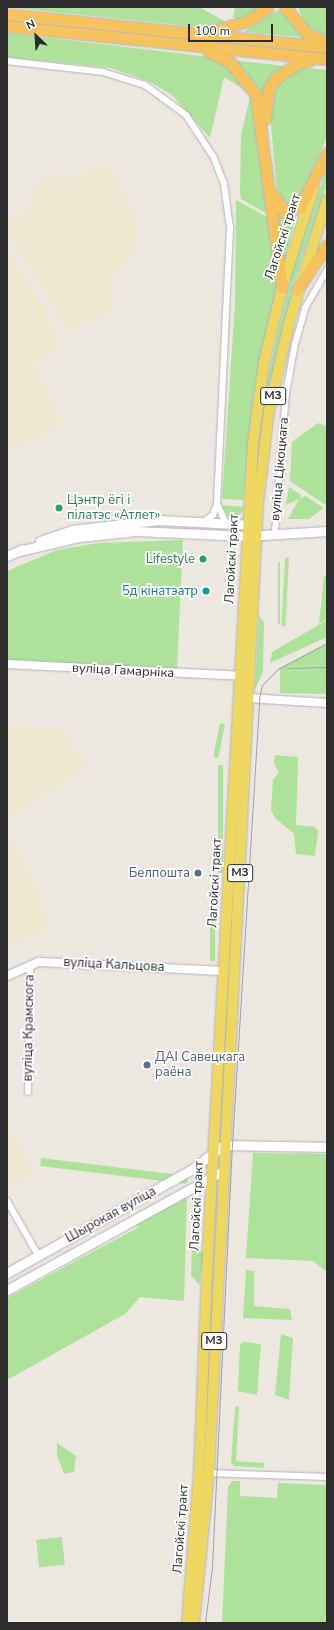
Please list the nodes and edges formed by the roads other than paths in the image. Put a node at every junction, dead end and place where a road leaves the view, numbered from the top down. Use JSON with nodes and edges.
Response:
{"nodes":[{"id":1,"x":285,"y":7,"type":"edge"},
{"id":2,"x":269,"y":8,"type":"edge"},
{"id":3,"x":294,"y":11,"type":"edge"},
{"id":4,"x":7,"y":14,"type":"edge"},
{"id":5,"x":7,"y":26,"type":"edge"},
{"id":6,"x":202,"y":33,"type":"junction"},
{"id":7,"x":327,"y":43,"type":"edge"},
{"id":8,"x":198,"y":47,"type":"junction"},
{"id":9,"x":327,"y":47,"type":"edge"},
{"id":10,"x":324,"y":59,"type":"edge"},
{"id":11,"x":7,"y":61,"type":"edge"},
{"id":12,"x":327,"y":154,"type":"edge"},
{"id":13,"x":322,"y":166,"type":"junction"},
{"id":14,"x":327,"y":200,"type":"edge"},
{"id":15,"x":327,"y":245,"type":"edge"},
{"id":16,"x":327,"y":270,"type":"edge"},
{"id":17,"x":282,"y":287,"type":"junction"},
{"id":18,"x":297,"y":290,"type":"junction"},
{"id":19,"x":217,"y":504,"type":"junction"},
{"id":20,"x":158,"y":520,"type":"junction"},
{"id":21,"x":203,"y":522,"type":"junction"},
{"id":22,"x":226,"y":523,"type":"junction"},
{"id":23,"x":254,"y":528,"type":"junction"},
{"id":24,"x":159,"y":531,"type":"junction"},
{"id":25,"x":327,"y":531,"type":"edge"},
{"id":26,"x":272,"y":532,"type":"junction"},
{"id":27,"x":247,"y":536,"type":"junction"},
{"id":28,"x":19,"y":551,"type":"junction"},
{"id":29,"x":7,"y":556,"type":"edge"},
{"id":30,"x":7,"y":664,"type":"edge"},
{"id":31,"x":250,"y":672,"type":"junction"},
{"id":32,"x":240,"y":677,"type":"junction"},
{"id":33,"x":248,"y":698,"type":"junction"},
{"id":34,"x":327,"y":703,"type":"edge"},
{"id":35,"x":230,"y":858,"type":"junction"},
{"id":36,"x":241,"y":858,"type":"junction"},
{"id":37,"x":30,"y":965,"type":"junction"},
{"id":38,"x":228,"y":971,"type":"junction"},
{"id":39,"x":7,"y":976,"type":"edge"},
{"id":40,"x":28,"y":1092,"type":"dead end"},
{"id":41,"x":224,"y":1145,"type":"junction"},
{"id":42,"x":327,"y":1146,"type":"edge"},
{"id":43,"x":214,"y":1155,"type":"junction"},
{"id":44,"x":223,"y":1171,"type":"junction"},
{"id":45,"x":210,"y":1182,"type":"junction"},
{"id":46,"x":7,"y":1201,"type":"edge"},
{"id":47,"x":50,"y":1249,"type":"junction"},
{"id":48,"x":38,"y":1256,"type":"junction"},
{"id":49,"x":57,"y":1262,"type":"junction"},
{"id":50,"x":7,"y":1273,"type":"edge"},
{"id":51,"x":7,"y":1290,"type":"edge"},
{"id":52,"x":204,"y":1473,"type":"junction"},
{"id":53,"x":327,"y":1477,"type":"edge"},
{"id":54,"x":187,"y":1623,"type":"edge"},
{"id":55,"x":194,"y":1623,"type":"edge"}],
"edges":[{"from":1,"to":3,"type":"highway"},
{"from":2,"to":6,"type":"highway"},
{"from":3,"to":7,"type":"highway"},
{"from":4,"to":6,"type":"highway"},
{"from":5,"to":8,"type":"highway"},
{"from":6,"to":9,"type":"highway"},
{"from":8,"to":10,"type":"highway"},
{"from":8,"to":17,"type":"highway"},
{"from":10,"to":13,"type":"highway"},
{"from":11,"to":19,"type":"street"},
{"from":12,"to":13,"type":"highway","name":"Лагойскі тракт","number":"М3"},
{"from":13,"to":17,"type":"main road","name":"Лагойскі тракт","number":"М3"},
{"from":14,"to":18,"type":"main road","name":"Лагойскі тракт","number":"М3"},
{"from":15,"to":18,"type":"highway"},
{"from":16,"to":26,"type":"street","name":"вуліца Цікоцкага"},
{"from":17,"to":23,"type":"main road","name":"Лагойскі тракт","number":"М3"},
{"from":18,"to":23,"type":"main road","name":"Лагойскі тракт","number":"М3"},
{"from":19,"to":21,"type":"street"},
{"from":19,"to":22,"type":"street"},
{"from":20,"to":21,"type":"main road"},
{"from":20,"to":24,"type":"main road"},
{"from":20,"to":28,"type":"main road"},
{"from":21,"to":22,"type":"main road"},
{"from":22,"to":23,"type":"main road"},
{"from":23,"to":26,"type":"main road"},
{"from":23,"to":27,"type":"main road","name":"Лагойскі тракт","number":"М3"},
{"from":23,"to":31,"type":"main road","name":"Лагойскі тракт","number":"М3"},
{"from":24,"to":27,"type":"main road"},
{"from":24,"to":28,"type":"main road"},
{"from":25,"to":26,"type":"main road"},
{"from":27,"to":32,"type":"main road","name":"Лагойскі тракт","number":"М3"},
{"from":28,"to":29,"type":"main road"},
{"from":30,"to":32,"type":"street","name":"вуліца Гамарніка"},
{"from":31,"to":32,"type":"street"},
{"from":31,"to":33,"type":"main road","name":"Лагойскі тракт","number":"М3"},
{"from":32,"to":33,"type":"street"},
{"from":32,"to":35,"type":"main road","name":"Лагойскі тракт","number":"М3"},
{"from":33,"to":34,"type":"street"},
{"from":33,"to":36,"type":"main road","name":"Лагойскі тракт","number":"М3"},
{"from":35,"to":36,"type":"main road"},
{"from":35,"to":38,"type":"main road","name":"Лагойскі тракт","number":"М3"},
{"from":36,"to":38,"type":"main road","name":"Лагойскі тракт","number":"М3"},
{"from":37,"to":38,"type":"street","name":"вуліца Кальцова"},
{"from":37,"to":39,"type":"street","name":"вуліца Кальцова"},
{"from":37,"to":40,"type":"street","name":"вуліца Крамскога"},
{"from":38,"to":41,"type":"main road","name":"Лагойскі тракт","number":"М3"},
{"from":38,"to":43,"type":"main road","name":"Лагойскі тракт","number":"М3"},
{"from":41,"to":42,"type":"main road"},
{"from":41,"to":43,"type":"main road","name":"Шырокая вуліца"},
{"from":41,"to":44,"type":"main road","name":"Лагойскі тракт","number":"М3"},
{"from":43,"to":45,"type":"main road","name":"Лагойскі тракт","number":"М3"},
{"from":43,"to":47,"type":"main road","name":"Шырокая вуліца"},
{"from":44,"to":45,"type":"main road","name":"Шырокая вуліца"},
{"from":44,"to":52,"type":"main road","name":"Лагойскі тракт","number":"М3"},
{"from":45,"to":49,"type":"main road","name":"Шырокая вуліца"},
{"from":45,"to":52,"type":"main road","name":"Лагойскі тракт","number":"М3"},
{"from":46,"to":48,"type":"street"},
{"from":47,"to":48,"type":"main road","name":"Шырокая вуліца"},
{"from":47,"to":49,"type":"main road"},
{"from":48,"to":50,"type":"main road","name":"Шырокая вуліца"},
{"from":49,"to":51,"type":"main road","name":"Шырокая вуліца"},
{"from":52,"to":53,"type":"street"},
{"from":52,"to":54,"type":"main road","name":"Лагойскі тракт","number":"М3"},
{"from":52,"to":55,"type":"main road","name":"Лагойскі тракт","number":"М3"}]}
